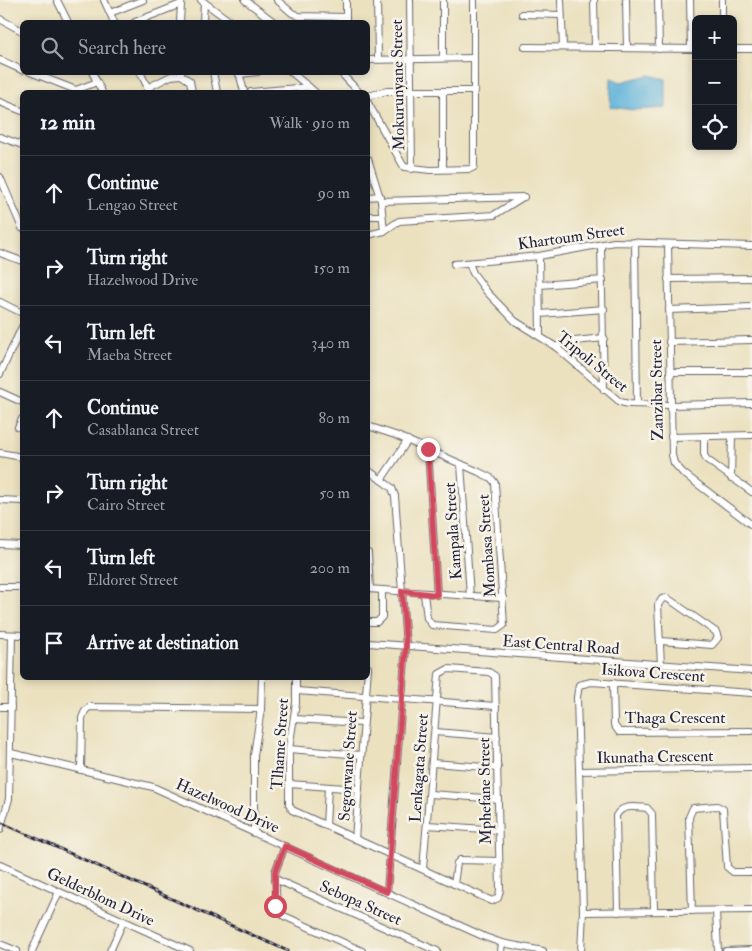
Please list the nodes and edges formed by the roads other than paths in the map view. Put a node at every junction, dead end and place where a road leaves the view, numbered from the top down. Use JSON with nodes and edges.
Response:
{"nodes":[{"id":1,"x":57,"y":0,"type":"edge"},
{"id":2,"x":104,"y":0,"type":"edge"},
{"id":3,"x":143,"y":0,"type":"edge"},
{"id":4,"x":245,"y":0,"type":"edge"},
{"id":5,"x":277,"y":0,"type":"edge"},
{"id":6,"x":346,"y":0,"type":"edge"},
{"id":7,"x":377,"y":0,"type":"edge"},
{"id":8,"x":410,"y":0,"type":"edge"},
{"id":9,"x":443,"y":0,"type":"edge"},
{"id":10,"x":474,"y":0,"type":"edge"},
{"id":11,"x":561,"y":0,"type":"edge"},
{"id":12,"x":594,"y":0,"type":"edge"},
{"id":13,"x":626,"y":0,"type":"edge"},
{"id":14,"x":658,"y":0,"type":"edge"},
{"id":15,"x":690,"y":0,"type":"edge"},
{"id":16,"x":722,"y":0,"type":"edge"},
{"id":17,"x":202,"y":1,"type":"edge"},
{"id":18,"x":181,"y":2,"type":"edge"},
{"id":19,"x":110,"y":13,"type":"junction"},
{"id":20,"x":522,"y":14,"type":"dead end"},
{"id":21,"x":562,"y":15,"type":"junction"},
{"id":22,"x":722,"y":15,"type":"edge"},
{"id":23,"x":0,"y":19,"type":"edge"},
{"id":24,"x":67,"y":20,"type":"edge"},
{"id":25,"x":113,"y":20,"type":"edge"},
{"id":26,"x":140,"y":20,"type":"edge"},
{"id":27,"x":180,"y":20,"type":"edge"},
{"id":28,"x":203,"y":20,"type":"edge"},
{"id":29,"x":228,"y":20,"type":"edge"},
{"id":30,"x":271,"y":20,"type":"edge"},
{"id":31,"x":346,"y":20,"type":"edge"},
{"id":32,"x":20,"y":30,"type":"edge"},
{"id":33,"x":692,"y":32,"type":"edge"},
{"id":34,"x":525,"y":47,"type":"dead end"},
{"id":35,"x":563,"y":47,"type":"junction"},
{"id":36,"x":595,"y":47,"type":"junction"},
{"id":37,"x":627,"y":48,"type":"junction"},
{"id":38,"x":692,"y":48,"type":"edge"},
{"id":39,"x":659,"y":49,"type":"junction"},
{"id":40,"x":737,"y":49,"type":"edge"},
{"id":41,"x":752,"y":49,"type":"edge"},
{"id":42,"x":443,"y":58,"type":"junction"},
{"id":43,"x":474,"y":58,"type":"junction"},
{"id":44,"x":0,"y":60,"type":"edge"},
{"id":45,"x":370,"y":60,"type":"edge"},
{"id":46,"x":378,"y":60,"type":"junction"},
{"id":47,"x":411,"y":60,"type":"junction"},
{"id":48,"x":20,"y":69,"type":"edge"},
{"id":49,"x":37,"y":75,"type":"edge"},
{"id":50,"x":94,"y":75,"type":"edge"},
{"id":51,"x":142,"y":75,"type":"edge"},
{"id":52,"x":176,"y":75,"type":"edge"},
{"id":53,"x":182,"y":75,"type":"edge"},
{"id":54,"x":214,"y":75,"type":"edge"},
{"id":55,"x":240,"y":75,"type":"edge"},
{"id":56,"x":295,"y":75,"type":"edge"},
{"id":57,"x":343,"y":75,"type":"edge"},
{"id":58,"x":97,"y":82,"type":"junction"},
{"id":59,"x":309,"y":87,"type":"junction"},
{"id":60,"x":101,"y":90,"type":"edge"},
{"id":61,"x":148,"y":90,"type":"edge"},
{"id":62,"x":192,"y":90,"type":"edge"},
{"id":63,"x":217,"y":90,"type":"edge"},
{"id":64,"x":243,"y":90,"type":"edge"},
{"id":65,"x":274,"y":90,"type":"edge"},
{"id":66,"x":313,"y":90,"type":"edge"},
{"id":67,"x":357,"y":90,"type":"edge"},
{"id":68,"x":411,"y":91,"type":"junction"},
{"id":69,"x":443,"y":91,"type":"junction"},
{"id":70,"x":475,"y":91,"type":"junction"},
{"id":71,"x":370,"y":95,"type":"edge"},
{"id":72,"x":0,"y":102,"type":"edge"},
{"id":73,"x":370,"y":107,"type":"edge"},
{"id":74,"x":20,"y":110,"type":"edge"},
{"id":75,"x":0,"y":137,"type":"edge"},
{"id":76,"x":20,"y":144,"type":"edge"},
{"id":77,"x":370,"y":164,"type":"edge"},
{"id":78,"x":412,"y":169,"type":"junction"},
{"id":79,"x":443,"y":169,"type":"junction"},
{"id":80,"x":0,"y":177,"type":"edge"},
{"id":81,"x":375,"y":178,"type":"junction"},
{"id":82,"x":370,"y":179,"type":"edge"},
{"id":83,"x":370,"y":197,"type":"edge"},
{"id":84,"x":380,"y":199,"type":"junction"},
{"id":85,"x":370,"y":216,"type":"edge"},
{"id":86,"x":381,"y":216,"type":"junction"},
{"id":87,"x":20,"y":223,"type":"edge"},
{"id":88,"x":384,"y":231,"type":"junction"},
{"id":89,"x":370,"y":234,"type":"edge"},
{"id":90,"x":635,"y":242,"type":"junction"},
{"id":91,"x":601,"y":244,"type":"junction"},
{"id":92,"x":668,"y":244,"type":"junction"},
{"id":93,"x":752,"y":246,"type":"edge"},
{"id":94,"x":0,"y":253,"type":"edge"},
{"id":95,"x":539,"y":256,"type":"junction"},
{"id":96,"x":20,"y":260,"type":"edge"},
{"id":97,"x":469,"y":263,"type":"junction"},
{"id":98,"x":454,"y":264,"type":"dead end"},
{"id":99,"x":668,"y":278,"type":"junction"},
{"id":100,"x":752,"y":278,"type":"edge"},
{"id":101,"x":603,"y":280,"type":"junction"},
{"id":102,"x":540,"y":285,"type":"junction"},
{"id":103,"x":0,"y":302,"type":"edge"},
{"id":104,"x":752,"y":307,"type":"edge"},
{"id":105,"x":604,"y":309,"type":"junction"},
{"id":106,"x":669,"y":310,"type":"junction"},
{"id":107,"x":20,"y":312,"type":"edge"},
{"id":108,"x":540,"y":314,"type":"junction"},
{"id":109,"x":20,"y":331,"type":"edge"},
{"id":110,"x":540,"y":336,"type":"junction"},
{"id":111,"x":604,"y":338,"type":"junction"},
{"id":112,"x":752,"y":340,"type":"edge"},
{"id":113,"x":669,"y":342,"type":"junction"},
{"id":114,"x":556,"y":347,"type":"junction"},
{"id":115,"x":670,"y":372,"type":"junction"},
{"id":116,"x":752,"y":372,"type":"edge"},
{"id":117,"x":0,"y":374,"type":"edge"},
{"id":118,"x":604,"y":390,"type":"junction"},
{"id":119,"x":0,"y":392,"type":"edge"},
{"id":120,"x":20,"y":401,"type":"edge"},
{"id":121,"x":637,"y":403,"type":"junction"},
{"id":122,"x":752,"y":403,"type":"edge"},
{"id":123,"x":671,"y":405,"type":"junction"},
{"id":124,"x":20,"y":422,"type":"edge"},
{"id":125,"x":18,"y":426,"type":"dead end"},
{"id":126,"x":370,"y":427,"type":"edge"},
{"id":127,"x":704,"y":436,"type":"junction"},
{"id":128,"x":732,"y":436,"type":"junction"},
{"id":129,"x":752,"y":436,"type":"edge"},
{"id":130,"x":671,"y":437,"type":"junction"},
{"id":131,"x":408,"y":440,"type":"junction"},
{"id":132,"x":428,"y":449,"type":"junction"},
{"id":133,"x":0,"y":453,"type":"edge"},
{"id":134,"x":20,"y":457,"type":"edge"},
{"id":135,"x":461,"y":464,"type":"junction"},
{"id":136,"x":370,"y":472,"type":"edge"},
{"id":137,"x":732,"y":478,"type":"junction"},
{"id":138,"x":381,"y":480,"type":"junction"},
{"id":139,"x":752,"y":492,"type":"edge"},
{"id":140,"x":0,"y":500,"type":"edge"},
{"id":141,"x":20,"y":501,"type":"edge"},
{"id":142,"x":731,"y":509,"type":"junction"},
{"id":143,"x":752,"y":520,"type":"edge"},
{"id":144,"x":752,"y":525,"type":"edge"},
{"id":145,"x":0,"y":544,"type":"edge"},
{"id":146,"x":20,"y":545,"type":"edge"},
{"id":147,"x":0,"y":587,"type":"edge"},
{"id":148,"x":20,"y":587,"type":"edge"},
{"id":149,"x":370,"y":589,"type":"edge"},
{"id":150,"x":382,"y":590,"type":"junction"},
{"id":151,"x":402,"y":591,"type":"junction"},
{"id":152,"x":424,"y":594,"type":"junction"},
{"id":153,"x":437,"y":595,"type":"junction"},
{"id":154,"x":470,"y":596,"type":"junction"},
{"id":155,"x":503,"y":598,"type":"junction"},
{"id":156,"x":370,"y":622,"type":"edge"},
{"id":157,"x":0,"y":634,"type":"edge"},
{"id":158,"x":12,"y":634,"type":"junction"},
{"id":159,"x":20,"y":635,"type":"edge"},
{"id":160,"x":661,"y":641,"type":"junction"},
{"id":161,"x":370,"y":643,"type":"edge"},
{"id":162,"x":406,"y":646,"type":"junction"},
{"id":163,"x":661,"y":665,"type":"junction"},
{"id":164,"x":443,"y":670,"type":"joint"},
{"id":165,"x":752,"y":672,"type":"edge"},
{"id":166,"x":262,"y":680,"type":"edge"},
{"id":167,"x":296,"y":680,"type":"edge"},
{"id":168,"x":367,"y":680,"type":"edge"},
{"id":169,"x":613,"y":683,"type":"junction"},
{"id":170,"x":297,"y":691,"type":"junction"},
{"id":171,"x":752,"y":694,"type":"edge"},
{"id":172,"x":366,"y":695,"type":"junction"},
{"id":173,"x":401,"y":697,"type":"junction"},
{"id":174,"x":437,"y":701,"type":"junction"},
{"id":175,"x":496,"y":706,"type":"junction"},
{"id":176,"x":0,"y":707,"type":"edge"},
{"id":177,"x":11,"y":707,"type":"junction"},
{"id":178,"x":261,"y":709,"type":"junction"},
{"id":179,"x":294,"y":719,"type":"junction"},
{"id":180,"x":364,"y":723,"type":"junction"},
{"id":181,"x":752,"y":731,"type":"edge"},
{"id":182,"x":435,"y":732,"type":"junction"},
{"id":183,"x":497,"y":737,"type":"junction"},
{"id":184,"x":289,"y":749,"type":"junction"},
{"id":185,"x":11,"y":753,"type":"junction"},
{"id":186,"x":361,"y":755,"type":"junction"},
{"id":187,"x":432,"y":763,"type":"junction"},
{"id":188,"x":498,"y":768,"type":"junction"},
{"id":189,"x":752,"y":768,"type":"edge"},
{"id":190,"x":81,"y":770,"type":"junction"},
{"id":191,"x":579,"y":771,"type":"junction"},
{"id":192,"x":289,"y":784,"type":"junction"},
{"id":193,"x":328,"y":787,"type":"junction"},
{"id":194,"x":359,"y":789,"type":"junction"},
{"id":195,"x":430,"y":794,"type":"junction"},
{"id":196,"x":498,"y":799,"type":"junction"},
{"id":197,"x":428,"y":825,"type":"junction"},
{"id":198,"x":326,"y":826,"type":"junction"},
{"id":199,"x":0,"y":830,"type":"edge"},
{"id":200,"x":498,"y":830,"type":"junction"},
{"id":201,"x":254,"y":833,"type":"junction"},
{"id":202,"x":355,"y":839,"type":"junction"},
{"id":203,"x":285,"y":846,"type":"junction"},
{"id":204,"x":390,"y":856,"type":"junction"},
{"id":205,"x":499,"y":861,"type":"junction"},
{"id":206,"x":0,"y":865,"type":"edge"},
{"id":207,"x":423,"y":870,"type":"junction"},
{"id":208,"x":752,"y":872,"type":"edge"},
{"id":209,"x":275,"y":879,"type":"junction"},
{"id":210,"x":454,"y":884,"type":"junction"},
{"id":211,"x":59,"y":892,"type":"junction"},
{"id":212,"x":387,"y":892,"type":"junction"},
{"id":213,"x":752,"y":910,"type":"edge"},
{"id":214,"x":654,"y":911,"type":"junction"},
{"id":215,"x":692,"y":911,"type":"junction"},
{"id":216,"x":716,"y":911,"type":"junction"},
{"id":217,"x":583,"y":912,"type":"junction"},
{"id":218,"x":618,"y":912,"type":"junction"},
{"id":219,"x":123,"y":922,"type":"junction"},
{"id":220,"x":502,"y":943,"type":"junction"},
{"id":221,"x":0,"y":944,"type":"edge"},
{"id":222,"x":752,"y":950,"type":"edge"},
{"id":223,"x":16,"y":951,"type":"edge"},
{"id":224,"x":32,"y":951,"type":"edge"},
{"id":225,"x":110,"y":951,"type":"edge"},
{"id":226,"x":190,"y":951,"type":"edge"},
{"id":227,"x":362,"y":951,"type":"edge"},
{"id":228,"x":437,"y":951,"type":"edge"},
{"id":229,"x":501,"y":951,"type":"edge"},
{"id":230,"x":543,"y":951,"type":"edge"},
{"id":231,"x":582,"y":951,"type":"edge"},
{"id":232,"x":718,"y":951,"type":"edge"},
{"id":233,"x":726,"y":951,"type":"edge"}],
"edges":[{"from":1,"to":24,"type":"street"},
{"from":2,"to":19,"type":"street"},
{"from":3,"to":19,"type":"street"},
{"from":4,"to":30,"type":"street"},
{"from":5,"to":31,"type":"street"},
{"from":6,"to":31,"type":"street"},
{"from":7,"to":46,"type":"street"},
{"from":8,"to":47,"type":"street","name":"Mokurunyane Street"},
{"from":9,"to":42,"type":"street"},
{"from":10,"to":43,"type":"street"},
{"from":11,"to":21,"type":"street"},
{"from":12,"to":36,"type":"street"},
{"from":13,"to":37,"type":"street"},
{"from":14,"to":39,"type":"street"},
{"from":15,"to":33,"type":"street"},
{"from":16,"to":22,"type":"street"},
{"from":17,"to":28,"type":"street"},
{"from":17,"to":29,"type":"street"},
{"from":18,"to":26,"type":"street"},
{"from":18,"to":27,"type":"street"},
{"from":19,"to":25,"type":"street"},
{"from":20,"to":21,"type":"street"},
{"from":21,"to":35,"type":"street"},
{"from":23,"to":32,"type":"street"},
{"from":34,"to":35,"type":"street"},
{"from":35,"to":36,"type":"street"},
{"from":36,"to":37,"type":"street"},
{"from":37,"to":39,"type":"street"},
{"from":38,"to":39,"type":"street"},
{"from":40,"to":41,"type":"street"},
{"from":42,"to":43,"type":"street"},
{"from":42,"to":47,"type":"street"},
{"from":43,"to":70,"type":"street"},
{"from":44,"to":48,"type":"street"},
{"from":45,"to":46,"type":"street"},
{"from":46,"to":47,"type":"street"},
{"from":47,"to":68,"type":"street","name":"Mokurunyane Street"},
{"from":49,"to":58,"type":"street"},
{"from":50,"to":58,"type":"street"},
{"from":51,"to":61,"type":"street"},
{"from":52,"to":61,"type":"street"},
{"from":53,"to":62,"type":"street"},
{"from":54,"to":63,"type":"street"},
{"from":55,"to":64,"type":"street"},
{"from":56,"to":59,"type":"street"},
{"from":57,"to":67,"type":"street"},
{"from":58,"to":60,"type":"street"},
{"from":59,"to":65,"type":"street"},
{"from":59,"to":66,"type":"street"},
{"from":68,"to":69,"type":"street"},
{"from":68,"to":71,"type":"street"},
{"from":68,"to":78,"type":"street","name":"Mokurunyane Street"},
{"from":69,"to":70,"type":"street"},
{"from":69,"to":79,"type":"street"},
{"from":70,"to":79,"type":"street"},
{"from":72,"to":74,"type":"street"},
{"from":73,"to":78,"type":"street"},
{"from":75,"to":76,"type":"street"},
{"from":77,"to":81,"type":"street"},
{"from":78,"to":79,"type":"street"},
{"from":80,"to":87,"type":"street"},
{"from":81,"to":82,"type":"street"},
{"from":81,"to":84,"type":"street"},
{"from":83,"to":84,"type":"street"},
{"from":84,"to":86,"type":"street"},
{"from":84,"to":88,"type":"street"},
{"from":85,"to":86,"type":"street"},
{"from":86,"to":88,"type":"street"},
{"from":88,"to":89,"type":"street"},
{"from":90,"to":91,"type":"street","name":"Khartoum Street"},
{"from":90,"to":92,"type":"street","name":"Khartoum Street"},
{"from":90,"to":121,"type":"street"},
{"from":91,"to":95,"type":"street","name":"Khartoum Street"},
{"from":91,"to":101,"type":"street"},
{"from":92,"to":93,"type":"street","name":"Khartoum Street"},
{"from":92,"to":99,"type":"street","name":"Zanzibar Street"},
{"from":94,"to":96,"type":"street"},
{"from":95,"to":97,"type":"street","name":"Khartoum Street"},
{"from":95,"to":102,"type":"street"},
{"from":97,"to":98,"type":"street","name":"Khartoum Street"},
{"from":97,"to":110,"type":"street","name":"Tripoli Street"},
{"from":99,"to":100,"type":"street"},
{"from":99,"to":106,"type":"street","name":"Zanzibar Street"},
{"from":101,"to":102,"type":"street"},
{"from":101,"to":105,"type":"street"},
{"from":102,"to":108,"type":"street"},
{"from":103,"to":107,"type":"street"},
{"from":104,"to":106,"type":"street"},
{"from":105,"to":108,"type":"street"},
{"from":105,"to":111,"type":"street"},
{"from":106,"to":113,"type":"street","name":"Zanzibar Street"},
{"from":108,"to":110,"type":"street"},
{"from":109,"to":117,"type":"street"},
{"from":110,"to":114,"type":"street","name":"Tripoli Street"},
{"from":111,"to":114,"type":"street"},
{"from":111,"to":118,"type":"street"},
{"from":112,"to":113,"type":"street"},
{"from":113,"to":115,"type":"street","name":"Zanzibar Street"},
{"from":114,"to":118,"type":"street","name":"Tripoli Street"},
{"from":115,"to":116,"type":"street"},
{"from":115,"to":123,"type":"street","name":"Zanzibar Street"},
{"from":118,"to":121,"type":"street","name":"Tripoli Street"},
{"from":119,"to":120,"type":"street"},
{"from":121,"to":123,"type":"street","name":"Tripoli Street"},
{"from":122,"to":123,"type":"street","name":"Tripoli Street"},
{"from":123,"to":130,"type":"street","name":"Zanzibar Street"},
{"from":124,"to":125,"type":"street"},
{"from":126,"to":131,"type":"street","name":"Mombasa Street"},
{"from":127,"to":128,"type":"street"},
{"from":127,"to":130,"type":"street"},
{"from":127,"to":137,"type":"street"},
{"from":128,"to":129,"type":"street"},
{"from":128,"to":137,"type":"street"},
{"from":130,"to":142,"type":"street","name":"Zanzibar Street"},
{"from":131,"to":132,"type":"street","name":"Mombasa Street"},
{"from":131,"to":138,"type":"street"},
{"from":132,"to":135,"type":"street","name":"Mombasa Street"},
{"from":132,"to":153,"type":"street"},
{"from":133,"to":134,"type":"street"},
{"from":135,"to":154,"type":"street","name":"Kampala Street"},
{"from":135,"to":155,"type":"street","name":"Mombasa Street"},
{"from":136,"to":138,"type":"street"},
{"from":137,"to":139,"type":"street"},
{"from":138,"to":151,"type":"street"},
{"from":140,"to":141,"type":"street"},
{"from":142,"to":143,"type":"street"},
{"from":142,"to":144,"type":"street"},
{"from":145,"to":146,"type":"street"},
{"from":147,"to":148,"type":"street"},
{"from":149,"to":150,"type":"street"},
{"from":150,"to":151,"type":"street"},
{"from":150,"to":156,"type":"street"},
{"from":151,"to":152,"type":"street"},
{"from":151,"to":162,"type":"street"},
{"from":152,"to":153,"type":"street"},
{"from":152,"to":155,"type":"street","name":"Mombasa Street"},
{"from":153,"to":154,"type":"street"},
{"from":154,"to":155,"type":"street"},
{"from":157,"to":158,"type":"street"},
{"from":158,"to":159,"type":"street"},
{"from":158,"to":177,"type":"street"},
{"from":160,"to":160,"type":"street"},
{"from":160,"to":163,"type":"street"},
{"from":161,"to":162,"type":"street","name":"East Central Road"},
{"from":162,"to":163,"type":"street","name":"East Central Road"},
{"from":162,"to":173,"type":"street"},
{"from":163,"to":165,"type":"street","name":"East Central Road"},
{"from":164,"to":174,"type":"street","name":"Lenkagata Street"},
{"from":164,"to":175,"type":"street","name":"Mphefane Street"},
{"from":166,"to":178,"type":"street"},
{"from":167,"to":170,"type":"street","name":"Tlhame Street"},
{"from":168,"to":172,"type":"street","name":"Segorwane Street"},
{"from":169,"to":171,"type":"street","name":"Isikova Crescent"},
{"from":169,"to":181,"type":"street","name":"Thaga Crescent"},
{"from":169,"to":191,"type":"street","name":"Isikova Crescent"},
{"from":170,"to":172,"type":"street"},
{"from":170,"to":179,"type":"street","name":"Tlhame Street"},
{"from":172,"to":173,"type":"street"},
{"from":172,"to":180,"type":"street","name":"Segorwane Street"},
{"from":173,"to":174,"type":"street"},
{"from":173,"to":204,"type":"street"},
{"from":174,"to":175,"type":"street"},
{"from":174,"to":182,"type":"street","name":"Lenkagata Street"},
{"from":175,"to":183,"type":"street","name":"Mphefane Street"},
{"from":176,"to":177,"type":"street"},
{"from":177,"to":185,"type":"street"},
{"from":178,"to":190,"type":"street"},
{"from":178,"to":201,"type":"street"},
{"from":179,"to":180,"type":"street"},
{"from":179,"to":184,"type":"street","name":"Tlhame Street"},
{"from":180,"to":186,"type":"street","name":"Segorwane Street"},
{"from":182,"to":183,"type":"street"},
{"from":182,"to":187,"type":"street","name":"Lenkagata Street"},
{"from":183,"to":188,"type":"street","name":"Mphefane Street"},
{"from":184,"to":186,"type":"street"},
{"from":184,"to":192,"type":"street","name":"Tlhame Street"},
{"from":185,"to":190,"type":"street","name":"Hazelwood Drive"},
{"from":185,"to":199,"type":"street"},
{"from":186,"to":194,"type":"street","name":"Segorwane Street"},
{"from":187,"to":188,"type":"street"},
{"from":187,"to":195,"type":"street","name":"Lenkagata Street"},
{"from":188,"to":196,"type":"street","name":"Mphefane Street"},
{"from":189,"to":191,"type":"street","name":"Ikunatha Crescent"},
{"from":190,"to":201,"type":"street","name":"Hazelwood Drive"},
{"from":191,"to":217,"type":"street","name":"Ikunatha Crescent"},
{"from":192,"to":193,"type":"street"},
{"from":192,"to":198,"type":"street","name":"Tlhame Street"},
{"from":193,"to":194,"type":"street"},
{"from":193,"to":198,"type":"street"},
{"from":194,"to":202,"type":"street","name":"Segorwane Street"},
{"from":195,"to":196,"type":"street"},
{"from":195,"to":197,"type":"street","name":"Lenkagata Street"},
{"from":196,"to":200,"type":"street","name":"Mphefane Street"},
{"from":197,"to":200,"type":"street"},
{"from":197,"to":207,"type":"street","name":"Lenkagata Street"},
{"from":198,"to":202,"type":"street"},
{"from":200,"to":205,"type":"street","name":"Mphefane Street"},
{"from":201,"to":203,"type":"street","name":"Hazelwood Drive"},
{"from":202,"to":204,"type":"street"},
{"from":203,"to":209,"type":"street"},
{"from":203,"to":212,"type":"street","name":"Hazelwood Drive"},
{"from":204,"to":207,"type":"street"},
{"from":204,"to":212,"type":"street"},
{"from":205,"to":210,"type":"street"},
{"from":205,"to":210,"type":"street","name":"Mphefane Street"},
{"from":206,"to":211,"type":"street","name":"Gelderblom Drive"},
{"from":207,"to":210,"type":"street"},
{"from":208,"to":215,"type":"street"},
{"from":209,"to":227,"type":"street"},
{"from":209,"to":228,"type":"street","name":"Sebopa Street"},
{"from":211,"to":219,"type":"street","name":"Gelderblom Drive"},
{"from":211,"to":224,"type":"street"},
{"from":212,"to":220,"type":"street","name":"Hazelwood Drive"},
{"from":213,"to":216,"type":"street"},
{"from":214,"to":215,"type":"street"},
{"from":214,"to":218,"type":"street"},
{"from":214,"to":218,"type":"street"},
{"from":215,"to":216,"type":"street"},
{"from":216,"to":232,"type":"street"},
{"from":217,"to":218,"type":"street"},
{"from":217,"to":231,"type":"street","name":"Ikunatha Crescent"},
{"from":219,"to":225,"type":"street"},
{"from":219,"to":226,"type":"street","name":"Gelderblom Drive"},
{"from":220,"to":229,"type":"street"},
{"from":220,"to":230,"type":"street","name":"Hazelwood Drive"},
{"from":221,"to":223,"type":"street"},
{"from":222,"to":233,"type":"street"}]}
